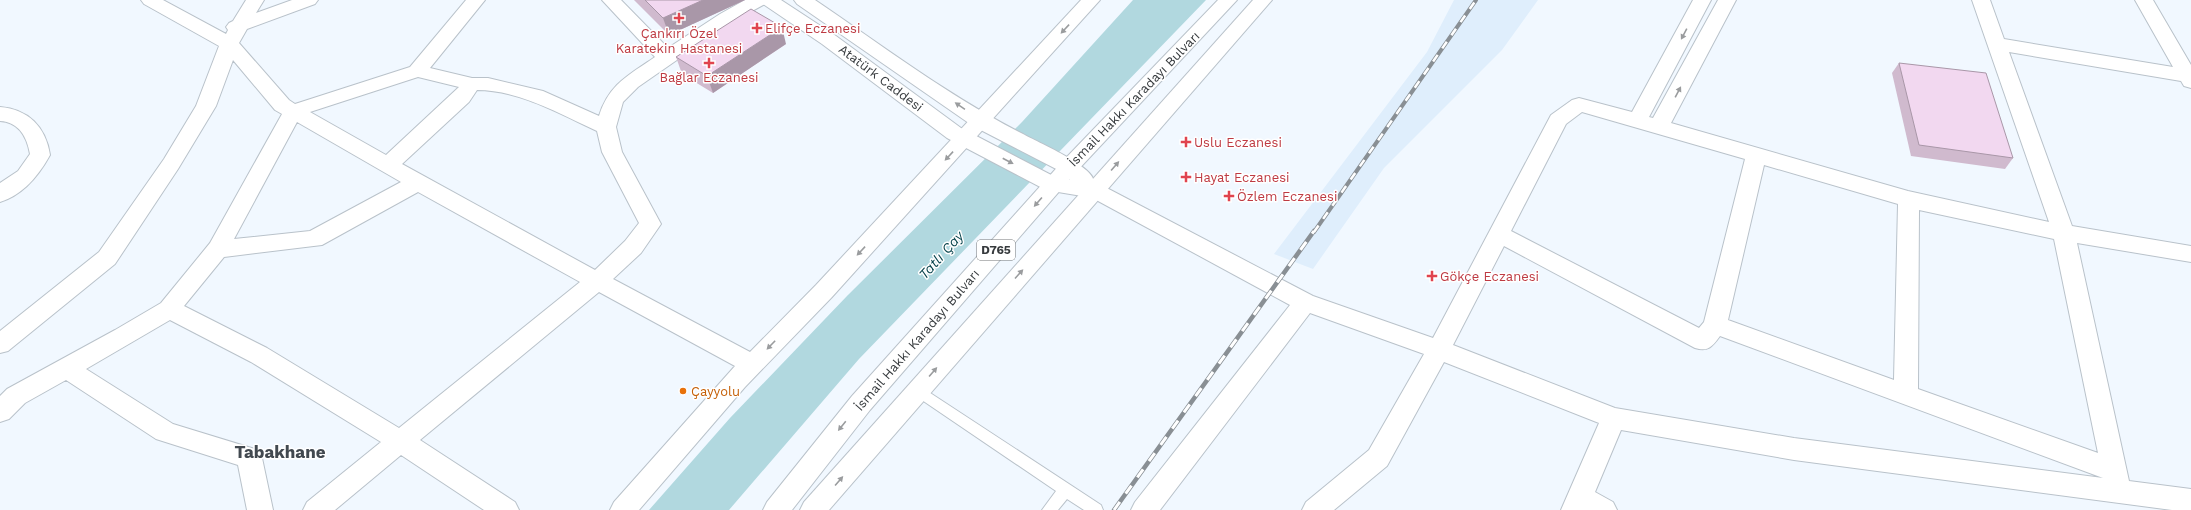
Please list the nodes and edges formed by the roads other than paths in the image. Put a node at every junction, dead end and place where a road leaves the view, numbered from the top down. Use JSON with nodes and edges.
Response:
{"nodes":[{"id":1,"x":150,"y":0,"type":"edge"},
{"id":2,"x":255,"y":0,"type":"edge"},
{"id":3,"x":309,"y":0,"type":"edge"},
{"id":4,"x":476,"y":0,"type":"edge"},
{"id":5,"x":612,"y":0,"type":"edge"},
{"id":6,"x":759,"y":0,"type":"edge"},
{"id":7,"x":769,"y":0,"type":"edge"},
{"id":8,"x":803,"y":0,"type":"edge"},
{"id":9,"x":1091,"y":0,"type":"edge"},
{"id":10,"x":1228,"y":0,"type":"edge"},
{"id":11,"x":1263,"y":0,"type":"edge"},
{"id":12,"x":1702,"y":0,"type":"edge"},
{"id":13,"x":1727,"y":0,"type":"edge"},
{"id":14,"x":1980,"y":0,"type":"edge"},
{"id":15,"x":2144,"y":0,"type":"edge"},
{"id":16,"x":240,"y":25,"type":"junction"},
{"id":17,"x":221,"y":40,"type":"junction"},
{"id":18,"x":1996,"y":44,"type":"junction"},
{"id":19,"x":667,"y":58,"type":"junction"},
{"id":20,"x":417,"y":71,"type":"junction"},
{"id":21,"x":2190,"y":79,"type":"edge"},
{"id":22,"x":472,"y":84,"type":"junction"},
{"id":23,"x":293,"y":111,"type":"junction"},
{"id":24,"x":0,"y":114,"type":"edge"},
{"id":25,"x":1638,"y":119,"type":"junction"},
{"id":26,"x":986,"y":123,"type":"junction"},
{"id":27,"x":1659,"y":126,"type":"junction"},
{"id":28,"x":606,"y":127,"type":"junction"},
{"id":29,"x":969,"y":140,"type":"junction"},
{"id":30,"x":1756,"y":156,"type":"junction"},
{"id":31,"x":388,"y":165,"type":"junction"},
{"id":32,"x":1069,"y":167,"type":"junction"},
{"id":33,"x":418,"y":182,"type":"junction"},
{"id":34,"x":1053,"y":185,"type":"junction"},
{"id":35,"x":1094,"y":190,"type":"junction"},
{"id":36,"x":0,"y":194,"type":"edge"},
{"id":37,"x":1909,"y":199,"type":"junction"},
{"id":38,"x":1499,"y":234,"type":"junction"},
{"id":39,"x":2064,"y":234,"type":"junction"},
{"id":40,"x":218,"y":249,"type":"junction"},
{"id":41,"x":2191,"y":254,"type":"edge"},
{"id":42,"x":597,"y":281,"type":"junction"},
{"id":43,"x":1304,"y":302,"type":"junction"},
{"id":44,"x":169,"y":309,"type":"junction"},
{"id":45,"x":1715,"y":325,"type":"junction"},
{"id":46,"x":0,"y":344,"type":"edge"},
{"id":47,"x":1439,"y":350,"type":"junction"},
{"id":48,"x":752,"y":364,"type":"junction"},
{"id":49,"x":66,"y":368,"type":"junction"},
{"id":50,"x":918,"y":390,"type":"junction"},
{"id":51,"x":1906,"y":394,"type":"junction"},
{"id":52,"x":0,"y":412,"type":"edge"},
{"id":53,"x":1614,"y":418,"type":"junction"},
{"id":54,"x":400,"y":441,"type":"junction"},
{"id":55,"x":2116,"y":480,"type":"junction"},
{"id":56,"x":1066,"y":490,"type":"junction"},
{"id":57,"x":2191,"y":501,"type":"edge"},
{"id":58,"x":1576,"y":504,"type":"edge"},
{"id":59,"x":260,"y":510,"type":"edge"},
{"id":60,"x":316,"y":510,"type":"edge"},
{"id":61,"x":506,"y":510,"type":"edge"},
{"id":62,"x":623,"y":510,"type":"edge"},
{"id":63,"x":776,"y":510,"type":"edge"},
{"id":64,"x":813,"y":510,"type":"edge"},
{"id":65,"x":1049,"y":510,"type":"edge"},
{"id":66,"x":1096,"y":510,"type":"edge"},
{"id":67,"x":1144,"y":510,"type":"edge"},
{"id":68,"x":1315,"y":510,"type":"edge"},
{"id":69,"x":1604,"y":510,"type":"edge"}],
"edges":[{"from":1,"to":17,"type":"main road"},
{"from":2,"to":16,"type":"main road"},
{"from":3,"to":16,"type":"main road"},
{"from":4,"to":20,"type":"main road"},
{"from":5,"to":19,"type":"main road"},
{"from":6,"to":19,"type":"main road"},
{"from":7,"to":29,"type":"main road","name":"Atatürk Caddesi"},
{"from":26,"to":8,"type":"main road","name":"Atatürk Caddesi","one_way":true},
{"from":9,"to":26,"type":"main road","one_way":true},
{"from":10,"to":32,"type":"main road","name":"İsmail Hakkı Karadayı Bulvarı","number":"D765"},
{"from":35,"to":11,"type":"main road","number":"D765","one_way":true},
{"from":12,"to":25,"type":"main road","one_way":true},
{"from":27,"to":13,"type":"main road","one_way":true},
{"from":14,"to":18,"type":"main road"},
{"from":15,"to":21,"type":"main road"},
{"from":16,"to":17,"type":"main road"},
{"from":17,"to":23,"type":"main road"},
{"from":17,"to":46,"type":"main road"},
{"from":18,"to":21,"type":"main road"},
{"from":18,"to":39,"type":"main road"},
{"from":19,"to":28,"type":"main road"},
{"from":20,"to":22,"type":"main road"},
{"from":20,"to":23,"type":"main road"},
{"from":22,"to":28,"type":"main road"},
{"from":22,"to":31,"type":"main road"},
{"from":23,"to":31,"type":"main road"},
{"from":23,"to":40,"type":"main road"},
{"from":24,"to":36,"type":"main road"},
{"from":25,"to":27,"type":"main road"},
{"from":25,"to":38,"type":"main road"},
{"from":26,"to":29,"type":"main road"},
{"from":26,"to":32,"type":"main road","name":"Atatürk Caddesi"},
{"from":27,"to":30,"type":"main road"},
{"from":28,"to":42,"type":"main road"},
{"from":29,"to":34,"type":"main road","name":"Atatürk Caddesi","one_way":true},
{"from":29,"to":48,"type":"main road","one_way":true},
{"from":30,"to":37,"type":"main road"},
{"from":30,"to":45,"type":"main road"},
{"from":31,"to":33,"type":"main road"},
{"from":32,"to":34,"type":"main road","name":"İsmail Hakkı Karadayı Bulvarı","number":"D765"},
{"from":32,"to":35,"type":"main road","name":"Atatürk Caddesi"},
{"from":33,"to":40,"type":"main road"},
{"from":33,"to":42,"type":"main road"},
{"from":34,"to":35,"type":"main road"},
{"from":34,"to":63,"type":"main road","name":"İsmail Hakkı Karadayı Bulvarı","number":"D765","one_way":true},
{"from":35,"to":43,"type":"main road"},
{"from":50,"to":35,"type":"main road","number":"D765","one_way":true},
{"from":37,"to":39,"type":"main road"},
{"from":37,"to":51,"type":"main road"},
{"from":38,"to":45,"type":"main road"},
{"from":38,"to":47,"type":"main road"},
{"from":39,"to":41,"type":"main road"},
{"from":39,"to":55,"type":"main road"},
{"from":40,"to":44,"type":"main road"},
{"from":42,"to":48,"type":"main road"},
{"from":42,"to":54,"type":"main road"},
{"from":43,"to":47,"type":"main road"},
{"from":43,"to":67,"type":"main road"},
{"from":44,"to":49,"type":"main road"},
{"from":44,"to":54,"type":"main road"},
{"from":45,"to":51,"type":"main road"},
{"from":47,"to":53,"type":"main road"},
{"from":47,"to":68,"type":"main road"},
{"from":48,"to":62,"type":"main road"},
{"from":49,"to":52,"type":"main road"},
{"from":49,"to":59,"type":"main road"},
{"from":50,"to":56,"type":"lane"},
{"from":64,"to":50,"type":"main road","number":"D765","one_way":true},
{"from":51,"to":55,"type":"main road"},
{"from":53,"to":55,"type":"main road"},
{"from":53,"to":58,"type":"main road"},
{"from":54,"to":60,"type":"main road"},
{"from":54,"to":61,"type":"main road"},
{"from":55,"to":57,"type":"main road"},
{"from":56,"to":65,"type":"lane"},
{"from":56,"to":66,"type":"lane"},
{"from":58,"to":69,"type":"main road"}]}
